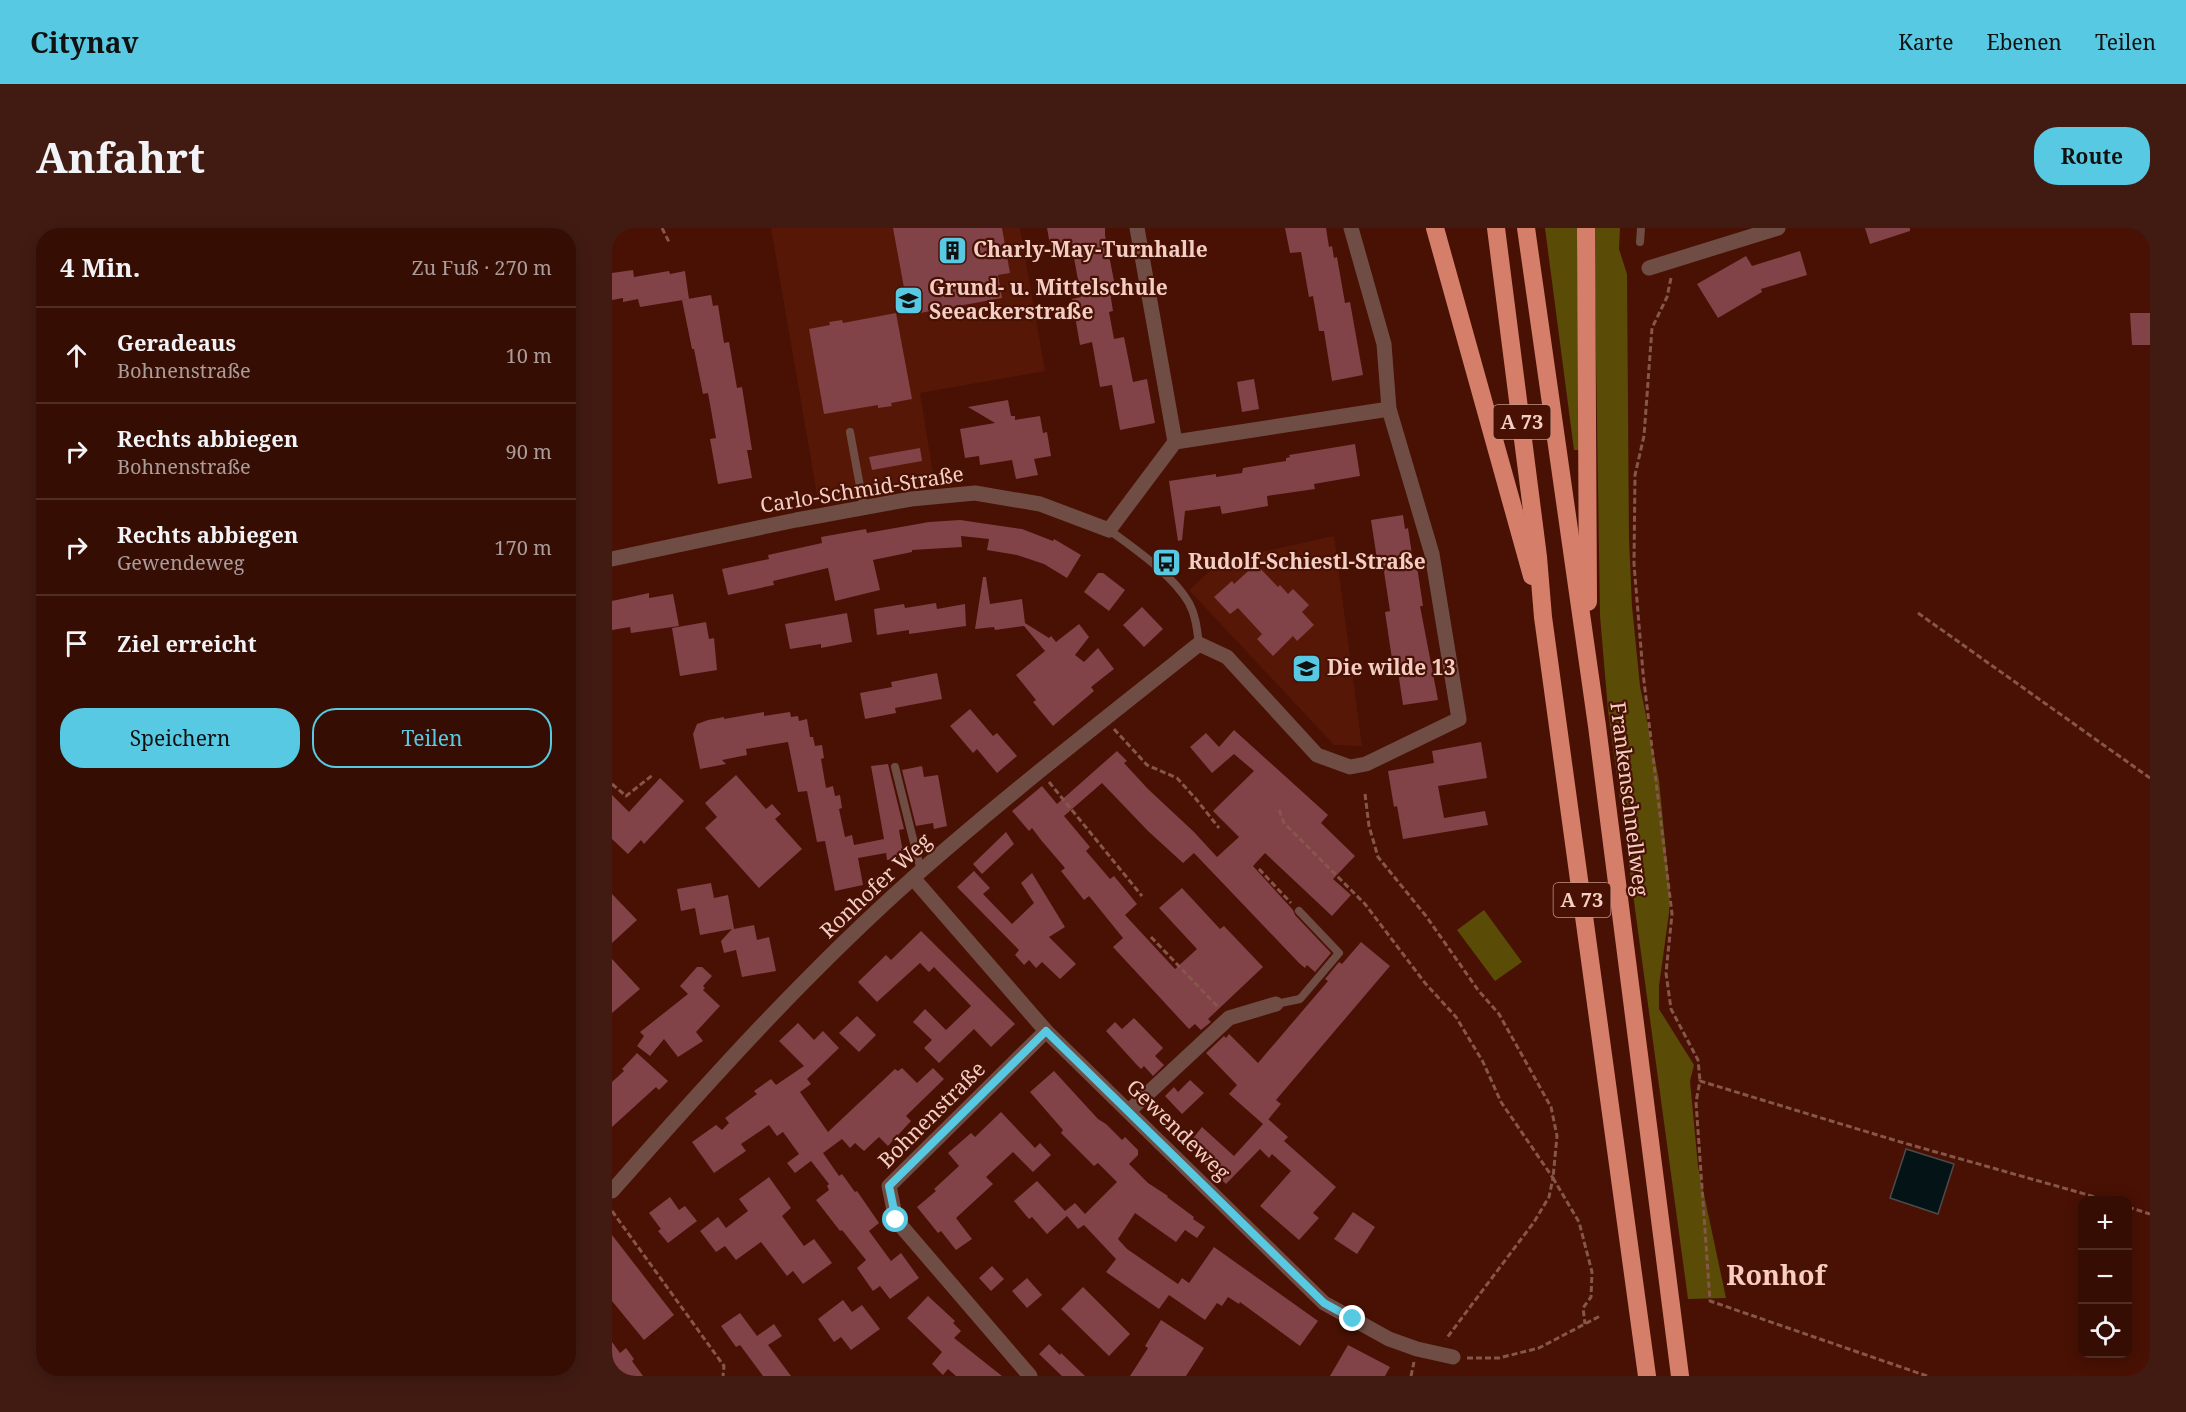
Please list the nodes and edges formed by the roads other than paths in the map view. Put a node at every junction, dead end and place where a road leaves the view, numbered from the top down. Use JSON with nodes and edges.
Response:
{"nodes":[{"id":1,"x":1137,"y":228,"type":"edge"},
{"id":2,"x":1351,"y":228,"type":"edge"},
{"id":3,"x":1435,"y":228,"type":"edge"},
{"id":4,"x":1496,"y":228,"type":"edge"},
{"id":5,"x":1526,"y":228,"type":"edge"},
{"id":6,"x":1586,"y":228,"type":"edge"},
{"id":7,"x":1641,"y":228,"type":"edge"},
{"id":8,"x":1778,"y":228,"type":"edge"},
{"id":9,"x":1640,"y":242,"type":"dead end"},
{"id":10,"x":1649,"y":268,"type":"dead end"},
{"id":11,"x":1389,"y":409,"type":"junction"},
{"id":12,"x":850,"y":432,"type":"dead end"},
{"id":13,"x":1175,"y":442,"type":"junction"},
{"id":14,"x":864,"y":508,"type":"junction"},
{"id":15,"x":1109,"y":530,"type":"junction"},
{"id":16,"x":612,"y":559,"type":"edge"},
{"id":17,"x":1543,"y":617,"type":"junction"},
{"id":18,"x":1199,"y":645,"type":"junction"},
{"id":19,"x":1587,"y":657,"type":"junction"},
{"id":20,"x":895,"y":767,"type":"dead end"},
{"id":21,"x":917,"y":875,"type":"junction"},
{"id":22,"x":1299,"y":911,"type":"road end"},
{"id":23,"x":1276,"y":1004,"type":"joint"},
{"id":24,"x":1046,"y":1031,"type":"junction"},
{"id":25,"x":1129,"y":1111,"type":"junction"},
{"id":26,"x":612,"y":1191,"type":"edge"},
{"id":27,"x":1454,"y":1358,"type":"road end"},
{"id":28,"x":1030,"y":1376,"type":"edge"},
{"id":29,"x":1647,"y":1376,"type":"edge"},
{"id":30,"x":1680,"y":1376,"type":"edge"}],
"edges":[{"from":1,"to":13,"type":"street"},
{"from":2,"to":11,"type":"street"},
{"from":3,"to":17,"type":"highway"},
{"from":4,"to":17,"type":"highway","number":"A 73"},
{"from":5,"to":19,"type":"highway","name":"Frankenschnellweg","number":"A 73"},
{"from":6,"to":19,"type":"highway"},
{"from":7,"to":9,"type":"lane"},
{"from":8,"to":10,"type":"street"},
{"from":11,"to":13,"type":"street"},
{"from":11,"to":18,"type":"street"},
{"from":12,"to":14,"type":"lane"},
{"from":13,"to":15,"type":"street"},
{"from":14,"to":15,"type":"street","name":"Carlo-Schmid-Straße"},
{"from":14,"to":16,"type":"street","name":"Carlo-Schmid-Straße"},
{"from":15,"to":18,"type":"lane","name":"Carlo-Schmid-Straße"},
{"from":17,"to":29,"type":"highway","number":"A 73"},
{"from":18,"to":21,"type":"street","name":"Ronhofer Weg"},
{"from":19,"to":30,"type":"highway","name":"Frankenschnellweg","number":"A 73"},
{"from":20,"to":21,"type":"lane"},
{"from":21,"to":24,"type":"street","name":"Gewendeweg"},
{"from":21,"to":26,"type":"street","name":"Ronhofer Weg"},
{"from":22,"to":23,"type":"lane"},
{"from":23,"to":25,"type":"street"},
{"from":24,"to":25,"type":"street","name":"Gewendeweg"},
{"from":24,"to":28,"type":"street","name":"Bohnenstraße"},
{"from":25,"to":27,"type":"street","name":"Gewendeweg"}]}
